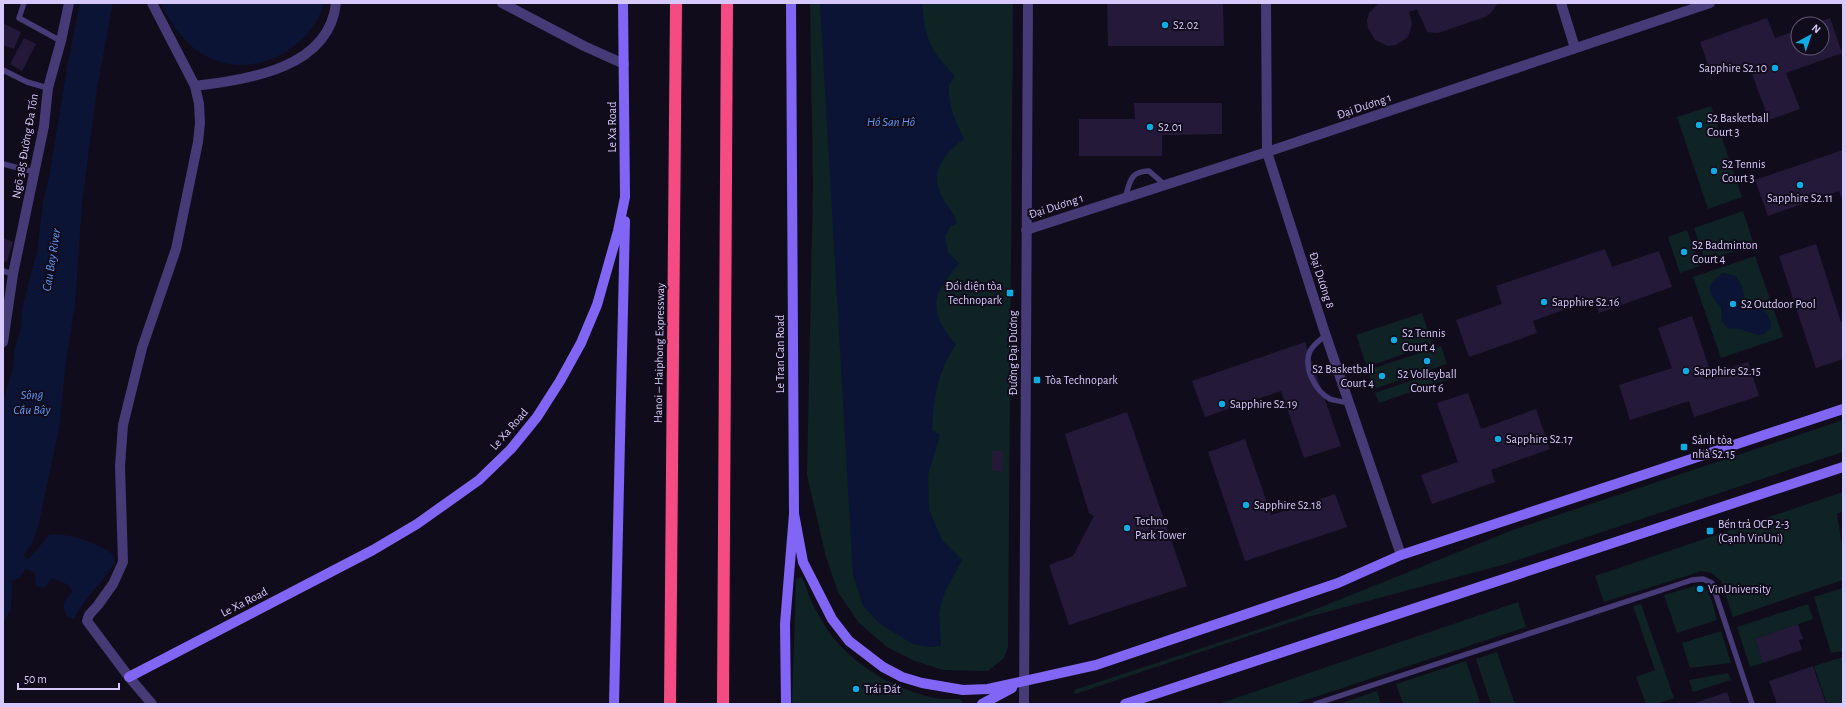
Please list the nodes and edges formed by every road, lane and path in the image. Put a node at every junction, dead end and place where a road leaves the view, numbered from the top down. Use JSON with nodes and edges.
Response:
{"nodes":[{"id":1,"x":24,"y":3,"type":"edge"},
{"id":2,"x":69,"y":3,"type":"edge"},
{"id":3,"x":152,"y":3,"type":"edge"},
{"id":4,"x":336,"y":3,"type":"edge"},
{"id":5,"x":502,"y":3,"type":"edge"},
{"id":6,"x":623,"y":3,"type":"edge"},
{"id":7,"x":676,"y":3,"type":"edge"},
{"id":8,"x":727,"y":3,"type":"edge"},
{"id":9,"x":791,"y":3,"type":"edge"},
{"id":10,"x":1028,"y":3,"type":"edge"},
{"id":11,"x":1266,"y":3,"type":"edge"},
{"id":12,"x":1561,"y":3,"type":"edge"},
{"id":13,"x":1710,"y":3,"type":"edge"},
{"id":14,"x":1693,"y":6,"type":"edge"},
{"id":15,"x":61,"y":41,"type":"junction"},
{"id":16,"x":1575,"y":48,"type":"junction"},
{"id":17,"x":624,"y":64,"type":"junction"},
{"id":18,"x":3,"y":70,"type":"edge"},
{"id":19,"x":195,"y":86,"type":"junction"},
{"id":20,"x":48,"y":88,"type":"junction"},
{"id":21,"x":1267,"y":152,"type":"junction"},
{"id":22,"x":3,"y":164,"type":"edge"},
{"id":23,"x":36,"y":172,"type":"junction"},
{"id":24,"x":1165,"y":185,"type":"junction"},
{"id":25,"x":625,"y":197,"type":"junction"},
{"id":26,"x":1125,"y":198,"type":"junction"},
{"id":27,"x":1026,"y":230,"type":"junction"},
{"id":28,"x":3,"y":271,"type":"edge"},
{"id":29,"x":13,"y":274,"type":"junction"},
{"id":30,"x":1326,"y":335,"type":"junction"},
{"id":31,"x":3,"y":342,"type":"edge"},
{"id":32,"x":1348,"y":403,"type":"junction"},
{"id":33,"x":1843,"y":409,"type":"edge"},
{"id":34,"x":1843,"y":467,"type":"edge"},
{"id":35,"x":794,"y":514,"type":"junction"},
{"id":36,"x":1401,"y":555,"type":"junction"},
{"id":37,"x":129,"y":677,"type":"junction"},
{"id":38,"x":1024,"y":682,"type":"junction"},
{"id":39,"x":152,"y":704,"type":"edge"},
{"id":40,"x":614,"y":704,"type":"edge"},
{"id":41,"x":670,"y":704,"type":"edge"},
{"id":42,"x":723,"y":704,"type":"edge"},
{"id":43,"x":786,"y":704,"type":"edge"},
{"id":44,"x":982,"y":704,"type":"edge"},
{"id":45,"x":1024,"y":704,"type":"edge"},
{"id":46,"x":1125,"y":704,"type":"edge"},
{"id":47,"x":1316,"y":704,"type":"edge"},
{"id":48,"x":1752,"y":704,"type":"edge"}],
"edges":[{"from":1,"to":15,"type":"lane"},
{"from":2,"to":15,"type":"street","name":"Ngõ 385 Đường Đa Tốn"},
{"from":3,"to":19,"type":"street"},
{"from":4,"to":19,"type":"street"},
{"from":5,"to":17,"type":"street"},
{"from":6,"to":17,"type":"main road","name":"Le Xa Road"},
{"from":7,"to":41,"type":"highway","name":"Hanoi – Haiphong Expressway"},
{"from":8,"to":42,"type":"highway"},
{"from":9,"to":35,"type":"main road","name":"Le Tran Can Road"},
{"from":10,"to":27,"type":"street","name":"Đường Đại Dương"},
{"from":11,"to":21,"type":"street","name":"Đại Dương 8"},
{"from":12,"to":16,"type":"street"},
{"from":13,"to":14,"type":"street","name":"Đại Dương 1"},
{"from":14,"to":16,"type":"street","name":"Đại Dương 1"},
{"from":15,"to":20,"type":"street","name":"Ngõ 385 Đường Đa Tốn"},
{"from":16,"to":21,"type":"street","name":"Đại Dương 1"},
{"from":17,"to":25,"type":"main road","name":"Le Xa Road"},
{"from":18,"to":20,"type":"lane"},
{"from":19,"to":37,"type":"street"},
{"from":20,"to":23,"type":"street","name":"Ngõ 385 Đường Đa Tốn"},
{"from":21,"to":24,"type":"street","name":"Đại Dương 1"},
{"from":21,"to":30,"type":"street","name":"Đại Dương 8"},
{"from":22,"to":23,"type":"lane"},
{"from":23,"to":29,"type":"street","name":"Ngõ 385 Đường Đa Tốn"},
{"from":24,"to":26,"type":"street","name":"Đại Dương 1"},
{"from":24,"to":26,"type":"lane"},
{"from":25,"to":37,"type":"main road","name":"Le Xa Road"},
{"from":25,"to":40,"type":"main road"},
{"from":26,"to":27,"type":"street","name":"Đại Dương 1"},
{"from":27,"to":38,"type":"street","name":"Đường Đại Dương"},
{"from":28,"to":29,"type":"lane"},
{"from":29,"to":31,"type":"street","name":"Ngõ 385 Đường Đa Tốn"},
{"from":30,"to":32,"type":"street","name":"Đại Dương 8"},
{"from":30,"to":32,"type":"lane"},
{"from":32,"to":36,"type":"street","name":"Đại Dương 8"},
{"from":33,"to":36,"type":"main road"},
{"from":34,"to":46,"type":"main road"},
{"from":35,"to":38,"type":"main road"},
{"from":35,"to":43,"type":"main road","name":"Le Tran Can Road"},
{"from":36,"to":38,"type":"main road"},
{"from":37,"to":39,"type":"street"},
{"from":38,"to":44,"type":"main road"},
{"from":38,"to":45,"type":"street","name":"Đường Đại Dương"},
{"from":47,"to":48,"type":"lane"}]}
